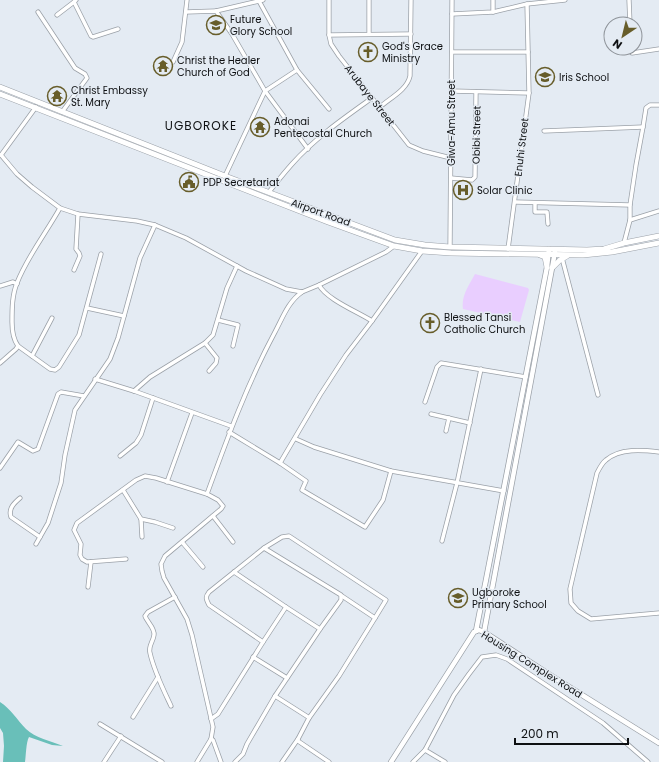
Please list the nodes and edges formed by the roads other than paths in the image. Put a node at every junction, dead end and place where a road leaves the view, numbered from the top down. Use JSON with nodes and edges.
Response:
{"nodes":[{"id":1,"x":187,"y":0,"type":"edge"},
{"id":2,"x":261,"y":0,"type":"edge"},
{"id":3,"x":329,"y":0,"type":"edge"},
{"id":4,"x":369,"y":0,"type":"edge"},
{"id":5,"x":411,"y":0,"type":"edge"},
{"id":6,"x":452,"y":0,"type":"edge"},
{"id":7,"x":493,"y":0,"type":"edge"},
{"id":8,"x":565,"y":0,"type":"edge"},
{"id":9,"x":629,"y":0,"type":"edge"},
{"id":10,"x":75,"y":1,"type":"edge"},
{"id":11,"x":553,"y":1,"type":"edge"},
{"id":12,"x":527,"y":4,"type":"junction"},
{"id":13,"x":216,"y":11,"type":"junction"},
{"id":14,"x":38,"y":12,"type":"dead end"},
{"id":15,"x":186,"y":12,"type":"junction"},
{"id":16,"x":493,"y":12,"type":"junction"},
{"id":17,"x":452,"y":14,"type":"junction"},
{"id":18,"x":57,"y":15,"type":"dead end"},
{"id":19,"x":630,"y":16,"type":"edge"},
{"id":20,"x":118,"y":29,"type":"dead end"},
{"id":21,"x":369,"y":34,"type":"junction"},
{"id":22,"x":411,"y":34,"type":"junction"},
{"id":23,"x":329,"y":35,"type":"junction"},
{"id":24,"x":659,"y":49,"type":"edge"},
{"id":25,"x":643,"y":51,"type":"edge"},
{"id":26,"x":452,"y":52,"type":"junction"},
{"id":27,"x":528,"y":52,"type":"junction"},
{"id":28,"x":173,"y":62,"type":"dead end"},
{"id":29,"x":297,"y":70,"type":"junction"},
{"id":30,"x":0,"y":87,"type":"edge"},
{"id":31,"x":265,"y":91,"type":"junction"},
{"id":32,"x":452,"y":91,"type":"junction"},
{"id":33,"x":476,"y":92,"type":"junction"},
{"id":34,"x":528,"y":92,"type":"junction"},
{"id":35,"x":0,"y":94,"type":"edge"},
{"id":36,"x":372,"y":98,"type":"junction"},
{"id":37,"x":659,"y":105,"type":"edge"},
{"id":38,"x":36,"y":107,"type":"junction"},
{"id":39,"x":380,"y":107,"type":"junction"},
{"id":40,"x":329,"y":109,"type":"dead end"},
{"id":41,"x":62,"y":112,"type":"junction"},
{"id":42,"x":643,"y":128,"type":"junction"},
{"id":43,"x":544,"y":131,"type":"dead end"},
{"id":44,"x":308,"y":148,"type":"junction"},
{"id":45,"x":1,"y":155,"type":"edge"},
{"id":46,"x":451,"y":158,"type":"junction"},
{"id":47,"x":225,"y":176,"type":"junction"},
{"id":48,"x":451,"y":178,"type":"junction"},
{"id":49,"x":268,"y":192,"type":"junction"},
{"id":50,"x":515,"y":202,"type":"junction"},
{"id":51,"x":534,"y":203,"type":"junction"},
{"id":52,"x":630,"y":205,"type":"junction"},
{"id":53,"x":60,"y":208,"type":"junction"},
{"id":54,"x":659,"y":211,"type":"edge"},
{"id":55,"x":78,"y":214,"type":"junction"},
{"id":56,"x":340,"y":219,"type":"junction"},
{"id":57,"x":630,"y":220,"type":"junction"},
{"id":58,"x":548,"y":224,"type":"dead end"},
{"id":59,"x":155,"y":225,"type":"junction"},
{"id":60,"x":338,"y":226,"type":"junction"},
{"id":61,"x":659,"y":236,"type":"edge"},
{"id":62,"x":624,"y":243,"type":"junction"},
{"id":63,"x":659,"y":243,"type":"edge"},
{"id":64,"x":394,"y":246,"type":"junction"},
{"id":65,"x":450,"y":247,"type":"junction"},
{"id":66,"x":508,"y":249,"type":"junction"},
{"id":67,"x":422,"y":251,"type":"junction"},
{"id":68,"x":552,"y":252,"type":"junction"},
{"id":69,"x":101,"y":254,"type":"dead end"},
{"id":70,"x":540,"y":254,"type":"junction"},
{"id":71,"x":568,"y":255,"type":"junction"},
{"id":72,"x":562,"y":258,"type":"junction"},
{"id":73,"x":237,"y":266,"type":"junction"},
{"id":74,"x":550,"y":267,"type":"junction"},
{"id":75,"x":74,"y":270,"type":"dead end"},
{"id":76,"x":17,"y":284,"type":"junction"},
{"id":77,"x":319,"y":285,"type":"junction"},
{"id":78,"x":0,"y":286,"type":"edge"},
{"id":79,"x":302,"y":292,"type":"junction"},
{"id":80,"x":87,"y":308,"type":"junction"},
{"id":81,"x":124,"y":316,"type":"junction"},
{"id":82,"x":52,"y":318,"type":"dead end"},
{"id":83,"x":218,"y":320,"type":"junction"},
{"id":84,"x":372,"y":321,"type":"junction"},
{"id":85,"x":205,"y":343,"type":"junction"},
{"id":86,"x":18,"y":346,"type":"junction"},
{"id":87,"x":233,"y":346,"type":"dead end"},
{"id":88,"x":32,"y":356,"type":"junction"},
{"id":89,"x":0,"y":363,"type":"edge"},
{"id":90,"x":481,"y":369,"type":"junction"},
{"id":91,"x":209,"y":371,"type":"dead end"},
{"id":92,"x":526,"y":377,"type":"junction"},
{"id":93,"x":95,"y":379,"type":"junction"},
{"id":94,"x":134,"y":391,"type":"junction"},
{"id":95,"x":598,"y":395,"type":"dead end"},
{"id":96,"x":84,"y":396,"type":"junction"},
{"id":97,"x":153,"y":398,"type":"junction"},
{"id":98,"x":425,"y":402,"type":"dead end"},
{"id":99,"x":192,"y":413,"type":"junction"},
{"id":100,"x":431,"y":414,"type":"dead end"},
{"id":101,"x":449,"y":418,"type":"junction"},
{"id":102,"x":470,"y":423,"type":"junction"},
{"id":103,"x":231,"y":426,"type":"junction"},
{"id":104,"x":446,"y":431,"type":"dead end"},
{"id":105,"x":229,"y":432,"type":"junction"},
{"id":106,"x":296,"y":439,"type":"junction"},
{"id":107,"x":659,"y":452,"type":"edge"},
{"id":108,"x":120,"y":456,"type":"dead end"},
{"id":109,"x":280,"y":463,"type":"junction"},
{"id":110,"x":0,"y":468,"type":"edge"},
{"id":111,"x":392,"y":471,"type":"junction"},
{"id":112,"x":167,"y":482,"type":"junction"},
{"id":113,"x":457,"y":483,"type":"junction"},
{"id":114,"x":123,"y":490,"type":"junction"},
{"id":115,"x":504,"y":491,"type":"junction"},
{"id":116,"x":207,"y":494,"type":"junction"},
{"id":117,"x":20,"y":498,"type":"dead end"},
{"id":118,"x":213,"y":516,"type":"junction"},
{"id":119,"x":141,"y":519,"type":"junction"},
{"id":120,"x":173,"y":528,"type":"dead end"},
{"id":121,"x":40,"y":537,"type":"junction"},
{"id":122,"x":142,"y":537,"type":"dead end"},
{"id":123,"x":442,"y":541,"type":"dead end"},
{"id":124,"x":182,"y":542,"type":"junction"},
{"id":125,"x":233,"y":542,"type":"dead end"},
{"id":126,"x":36,"y":544,"type":"dead end"},
{"id":127,"x":264,"y":548,"type":"junction"},
{"id":128,"x":126,"y":559,"type":"dead end"},
{"id":129,"x":91,"y":562,"type":"junction"},
{"id":130,"x":203,"y":567,"type":"dead end"},
{"id":131,"x":234,"y":572,"type":"junction"},
{"id":132,"x":88,"y":587,"type":"dead end"},
{"id":133,"x":341,"y":596,"type":"junction"},
{"id":134,"x":175,"y":597,"type":"junction"},
{"id":135,"x":286,"y":607,"type":"junction"},
{"id":136,"x":659,"y":613,"type":"edge"},
{"id":137,"x":375,"y":618,"type":"junction"},
{"id":138,"x":320,"y":629,"type":"junction"},
{"id":139,"x":476,"y":631,"type":"junction"},
{"id":140,"x":484,"y":632,"type":"junction"},
{"id":141,"x":263,"y":642,"type":"junction"},
{"id":142,"x":254,"y":657,"type":"junction"},
{"id":143,"x":158,"y":677,"type":"junction"},
{"id":144,"x":287,"y":678,"type":"junction"},
{"id":145,"x":275,"y":696,"type":"junction"},
{"id":146,"x":171,"y":706,"type":"dead end"},
{"id":147,"x":133,"y":717,"type":"dead end"},
{"id":148,"x":309,"y":718,"type":"junction"},
{"id":149,"x":211,"y":719,"type":"junction"},
{"id":150,"x":100,"y":724,"type":"dead end"},
{"id":151,"x":121,"y":736,"type":"junction"},
{"id":152,"x":298,"y":739,"type":"junction"},
{"id":153,"x":211,"y":740,"type":"junction"},
{"id":154,"x":659,"y":743,"type":"edge"},
{"id":155,"x":425,"y":750,"type":"junction"},
{"id":156,"x":154,"y":757,"type":"junction"},
{"id":157,"x":240,"y":758,"type":"junction"},
{"id":158,"x":104,"y":762,"type":"edge"},
{"id":159,"x":151,"y":762,"type":"edge"},
{"id":160,"x":162,"y":762,"type":"edge"},
{"id":161,"x":197,"y":762,"type":"edge"},
{"id":162,"x":221,"y":762,"type":"edge"},
{"id":163,"x":236,"y":762,"type":"edge"},
{"id":164,"x":244,"y":762,"type":"edge"},
{"id":165,"x":282,"y":762,"type":"edge"},
{"id":166,"x":328,"y":762,"type":"edge"},
{"id":167,"x":391,"y":762,"type":"edge"},
{"id":168,"x":414,"y":762,"type":"edge"},
{"id":169,"x":445,"y":762,"type":"edge"},
{"id":170,"x":648,"y":762,"type":"edge"}],
"edges":[{"from":1,"to":15,"type":"street"},
{"from":2,"to":13,"type":"street"},
{"from":2,"to":29,"type":"street"},
{"from":3,"to":23,"type":"street","name":"Arubaye Street"},
{"from":4,"to":21,"type":"street"},
{"from":5,"to":22,"type":"street"},
{"from":6,"to":17,"type":"street","name":"Giwa-Amu Street"},
{"from":7,"to":16,"type":"street"},
{"from":8,"to":11,"type":"street"},
{"from":9,"to":19,"type":"street"},
{"from":10,"to":18,"type":"street"},
{"from":10,"to":20,"type":"street"},
{"from":11,"to":12,"type":"street"},
{"from":12,"to":16,"type":"street"},
{"from":12,"to":27,"type":"street","name":"Enuhi Street"},
{"from":13,"to":15,"type":"street"},
{"from":13,"to":31,"type":"street"},
{"from":14,"to":41,"type":"street"},
{"from":15,"to":28,"type":"street"},
{"from":16,"to":17,"type":"street"},
{"from":17,"to":26,"type":"street","name":"Giwa-Amu Street"},
{"from":21,"to":22,"type":"street"},
{"from":21,"to":23,"type":"street"},
{"from":22,"to":39,"type":"street"},
{"from":23,"to":36,"type":"street","name":"Arubaye Street"},
{"from":24,"to":25,"type":"street"},
{"from":26,"to":27,"type":"street"},
{"from":26,"to":32,"type":"street","name":"Giwa-Amu Street"},
{"from":27,"to":34,"type":"street","name":"Enuhi Street"},
{"from":29,"to":31,"type":"street"},
{"from":29,"to":40,"type":"street"},
{"from":30,"to":41,"type":"main road","name":"Airport Road"},
{"from":31,"to":44,"type":"street"},
{"from":31,"to":47,"type":"street"},
{"from":32,"to":33,"type":"street"},
{"from":32,"to":46,"type":"street","name":"Giwa-Amu Street"},
{"from":33,"to":34,"type":"street"},
{"from":33,"to":48,"type":"street","name":"Obibi Street"},
{"from":34,"to":50,"type":"street","name":"Enuhi Street"},
{"from":35,"to":38,"type":"main road","name":"Airport Road"},
{"from":36,"to":39,"type":"street","name":"Arubaye Street"},
{"from":36,"to":44,"type":"street"},
{"from":37,"to":42,"type":"street"},
{"from":38,"to":45,"type":"street"},
{"from":38,"to":60,"type":"main road","name":"Airport Road"},
{"from":39,"to":46,"type":"street","name":"Arubaye Street"},
{"from":41,"to":47,"type":"main road","name":"Airport Road"},
{"from":42,"to":43,"type":"street"},
{"from":42,"to":52,"type":"street"},
{"from":44,"to":49,"type":"street"},
{"from":45,"to":53,"type":"street"},
{"from":46,"to":48,"type":"street","name":"Giwa-Amu Street"},
{"from":47,"to":49,"type":"main road","name":"Airport Road"},
{"from":48,"to":65,"type":"street","name":"Giwa-Amu Street"},
{"from":49,"to":56,"type":"main road","name":"Airport Road"},
{"from":50,"to":51,"type":"street"},
{"from":50,"to":66,"type":"street","name":"Enuhi Street"},
{"from":51,"to":52,"type":"street"},
{"from":51,"to":58,"type":"street"},
{"from":52,"to":57,"type":"street"},
{"from":53,"to":55,"type":"street"},
{"from":53,"to":76,"type":"street"},
{"from":54,"to":57,"type":"street"},
{"from":55,"to":59,"type":"street"},
{"from":55,"to":75,"type":"street"},
{"from":56,"to":60,"type":"main road"},
{"from":56,"to":65,"type":"main road","name":"Airport Road"},
{"from":57,"to":62,"type":"street"},
{"from":59,"to":73,"type":"street"},
{"from":59,"to":81,"type":"street"},
{"from":60,"to":64,"type":"main road","name":"Airport Road"},
{"from":61,"to":62,"type":"main road","name":"Airport Road"},
{"from":62,"to":68,"type":"main road","name":"Airport Road"},
{"from":63,"to":71,"type":"main road","name":"Airport Road"},
{"from":64,"to":67,"type":"main road","name":"Airport Road"},
{"from":64,"to":77,"type":"street"},
{"from":65,"to":66,"type":"main road","name":"Airport Road"},
{"from":66,"to":68,"type":"main road","name":"Airport Road"},
{"from":67,"to":70,"type":"main road","name":"Airport Road"},
{"from":67,"to":84,"type":"street"},
{"from":68,"to":70,"type":"main road","name":"Airport Road"},
{"from":68,"to":71,"type":"main road","name":"Airport Road"},
{"from":68,"to":74,"type":"street"},
{"from":69,"to":80,"type":"street"},
{"from":70,"to":74,"type":"main road"},
{"from":71,"to":72,"type":"main road"},
{"from":72,"to":74,"type":"main road"},
{"from":72,"to":95,"type":"street"},
{"from":73,"to":79,"type":"street"},
{"from":73,"to":83,"type":"street"},
{"from":74,"to":92,"type":"street"},
{"from":74,"to":140,"type":"street"},
{"from":76,"to":78,"type":"street"},
{"from":76,"to":86,"type":"street"},
{"from":77,"to":79,"type":"street"},
{"from":77,"to":84,"type":"street"},
{"from":79,"to":103,"type":"street"},
{"from":80,"to":81,"type":"street"},
{"from":80,"to":88,"type":"street"},
{"from":81,"to":93,"type":"street"},
{"from":82,"to":88,"type":"street"},
{"from":83,"to":85,"type":"street"},
{"from":83,"to":87,"type":"street"},
{"from":84,"to":106,"type":"street"},
{"from":85,"to":91,"type":"street"},
{"from":85,"to":94,"type":"street"},
{"from":86,"to":88,"type":"street"},
{"from":86,"to":89,"type":"street"},
{"from":90,"to":92,"type":"street"},
{"from":90,"to":98,"type":"street"},
{"from":90,"to":102,"type":"street"},
{"from":92,"to":115,"type":"street"},
{"from":93,"to":94,"type":"street"},
{"from":93,"to":96,"type":"street"},
{"from":94,"to":97,"type":"street"},
{"from":96,"to":110,"type":"street"},
{"from":96,"to":121,"type":"street"},
{"from":97,"to":99,"type":"street"},
{"from":97,"to":108,"type":"street"},
{"from":99,"to":103,"type":"street"},
{"from":99,"to":112,"type":"street"},
{"from":100,"to":101,"type":"street"},
{"from":101,"to":102,"type":"street"},
{"from":101,"to":104,"type":"street"},
{"from":102,"to":113,"type":"street"},
{"from":103,"to":105,"type":"street"},
{"from":105,"to":109,"type":"street"},
{"from":105,"to":116,"type":"street"},
{"from":106,"to":109,"type":"street"},
{"from":106,"to":111,"type":"street"},
{"from":107,"to":136,"type":"street"},
{"from":109,"to":111,"type":"street"},
{"from":111,"to":113,"type":"street"},
{"from":112,"to":114,"type":"street"},
{"from":112,"to":116,"type":"street"},
{"from":113,"to":115,"type":"street"},
{"from":113,"to":123,"type":"street"},
{"from":114,"to":119,"type":"street"},
{"from":114,"to":129,"type":"street"},
{"from":115,"to":139,"type":"street"},
{"from":116,"to":118,"type":"street"},
{"from":117,"to":121,"type":"street"},
{"from":118,"to":124,"type":"street"},
{"from":118,"to":125,"type":"street"},
{"from":119,"to":120,"type":"street"},
{"from":119,"to":122,"type":"street"},
{"from":121,"to":126,"type":"street"},
{"from":124,"to":130,"type":"street"},
{"from":124,"to":134,"type":"street"},
{"from":127,"to":131,"type":"street"},
{"from":127,"to":133,"type":"street"},
{"from":127,"to":137,"type":"street"},
{"from":128,"to":129,"type":"street"},
{"from":129,"to":132,"type":"street"},
{"from":131,"to":135,"type":"street"},
{"from":131,"to":141,"type":"street"},
{"from":133,"to":137,"type":"street"},
{"from":133,"to":138,"type":"street"},
{"from":134,"to":143,"type":"street"},
{"from":134,"to":149,"type":"street"},
{"from":135,"to":138,"type":"street"},
{"from":135,"to":141,"type":"street"},
{"from":137,"to":148,"type":"street"},
{"from":138,"to":144,"type":"street"},
{"from":139,"to":140,"type":"street","name":"Housing Complex Road"},
{"from":139,"to":167,"type":"street","name":"Housing Complex Road"},
{"from":140,"to":154,"type":"street","name":"Housing Complex Road"},
{"from":141,"to":142,"type":"street"},
{"from":142,"to":144,"type":"street"},
{"from":142,"to":149,"type":"street"},
{"from":143,"to":146,"type":"street"},
{"from":143,"to":147,"type":"street"},
{"from":144,"to":145,"type":"street"},
{"from":145,"to":148,"type":"street"},
{"from":145,"to":157,"type":"street"},
{"from":148,"to":152,"type":"street"},
{"from":149,"to":153,"type":"street"},
{"from":150,"to":151,"type":"street"},
{"from":151,"to":156,"type":"street"},
{"from":151,"to":158,"type":"street"},
{"from":152,"to":165,"type":"street"},
{"from":152,"to":166,"type":"street"},
{"from":153,"to":161,"type":"street"},
{"from":153,"to":162,"type":"street"},
{"from":155,"to":168,"type":"street"},
{"from":155,"to":169,"type":"street"},
{"from":155,"to":170,"type":"street"},
{"from":156,"to":159,"type":"street"},
{"from":156,"to":160,"type":"street"},
{"from":157,"to":163,"type":"street"},
{"from":157,"to":164,"type":"street"}]}
